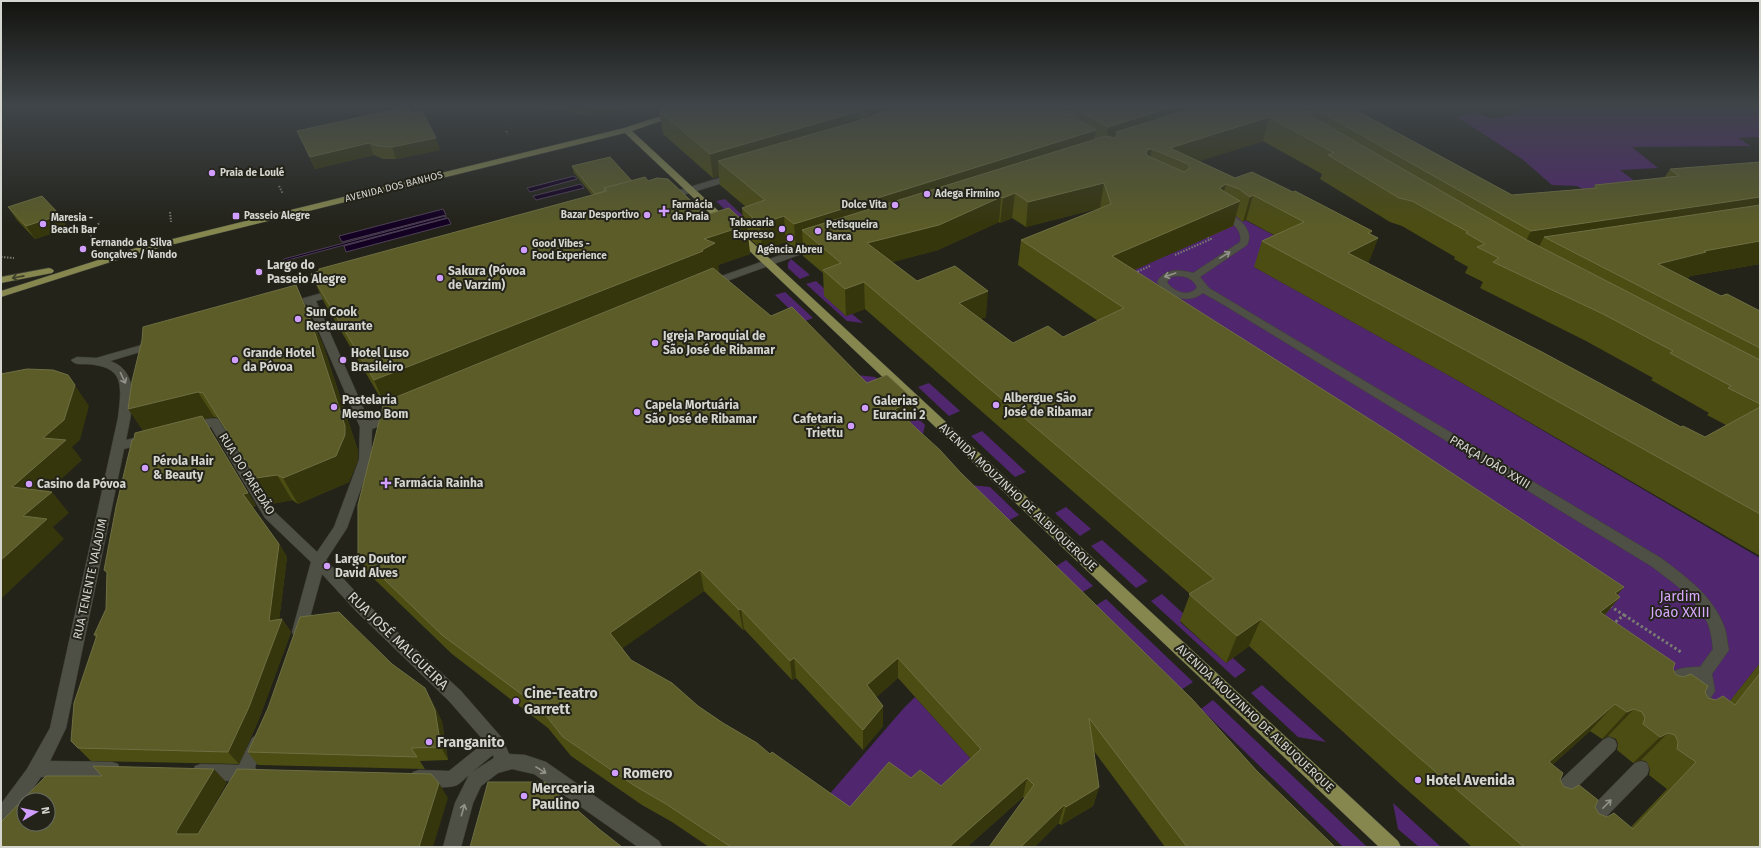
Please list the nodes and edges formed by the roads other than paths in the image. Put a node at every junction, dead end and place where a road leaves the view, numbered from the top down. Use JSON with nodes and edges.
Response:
{"nodes":[{"id":1,"x":564,"y":146,"type":"edge"},
{"id":2,"x":644,"y":146,"type":"edge"},
{"id":3,"x":746,"y":174,"type":"edge"},
{"id":4,"x":691,"y":190,"type":"junction"},
{"id":5,"x":662,"y":198,"type":"edge"},
{"id":6,"x":1220,"y":213,"type":"edge"},
{"id":7,"x":824,"y":243,"type":"edge"},
{"id":8,"x":111,"y":258,"type":"junction"},
{"id":9,"x":768,"y":262,"type":"junction"},
{"id":10,"x":1193,"y":276,"type":"junction"},
{"id":11,"x":1,"y":280,"type":"edge"},
{"id":12,"x":1202,"y":287,"type":"junction"},
{"id":13,"x":348,"y":288,"type":"edge"},
{"id":14,"x":700,"y":288,"type":"edge"},
{"id":15,"x":1,"y":294,"type":"edge"},
{"id":16,"x":310,"y":299,"type":"junction"},
{"id":17,"x":281,"y":308,"type":"edge"},
{"id":18,"x":165,"y":342,"type":"edge"},
{"id":19,"x":77,"y":360,"type":"dead end"},
{"id":20,"x":98,"y":361,"type":"junction"},
{"id":21,"x":403,"y":411,"type":"edge"},
{"id":22,"x":366,"y":427,"type":"junction"},
{"id":23,"x":178,"y":431,"type":"edge"},
{"id":24,"x":157,"y":436,"type":"edge"},
{"id":25,"x":118,"y":446,"type":"junction"},
{"id":26,"x":318,"y":561,"type":"junction"},
{"id":27,"x":294,"y":648,"type":"edge"},
{"id":28,"x":1704,"y":673,"type":"junction"},
{"id":29,"x":1656,"y":696,"type":"edge"},
{"id":30,"x":1687,"y":718,"type":"edge"},
{"id":31,"x":265,"y":727,"type":"edge"},
{"id":32,"x":496,"y":743,"type":"junction"},
{"id":33,"x":1609,"y":745,"type":"dead end"},
{"id":34,"x":504,"y":762,"type":"junction"},
{"id":35,"x":1641,"y":769,"type":"dead end"},
{"id":36,"x":38,"y":770,"type":"junction"},
{"id":37,"x":129,"y":771,"type":"edge"},
{"id":38,"x":183,"y":772,"type":"edge"},
{"id":39,"x":245,"y":773,"type":"junction"},
{"id":40,"x":269,"y":774,"type":"edge"},
{"id":41,"x":404,"y":778,"type":"edge"},
{"id":42,"x":233,"y":793,"type":"edge"},
{"id":43,"x":1546,"y":805,"type":"edge"},
{"id":44,"x":1,"y":816,"type":"edge"},
{"id":45,"x":1579,"y":832,"type":"edge"},
{"id":46,"x":452,"y":847,"type":"edge"},
{"id":47,"x":653,"y":847,"type":"edge"},
{"id":48,"x":1392,"y":847,"type":"edge"}],
"edges":[{"from":1,"to":8,"type":"main road","name":"AVENIDA DOS BANHOS"},
{"from":2,"to":4,"type":"main road","name":"AVENIDA MOUZINHO DE ALBUQUERQUE"},
{"from":3,"to":4,"type":"street"},
{"from":4,"to":5,"type":"street"},
{"from":4,"to":9,"type":"main road","name":"AVENIDA MOUZINHO DE ALBUQUERQUE"},
{"from":10,"to":6,"type":"street","one_way":true},
{"from":7,"to":9,"type":"street"},
{"from":8,"to":11,"type":"main road","name":"AVENIDA DOS BANHOS","one_way":true},
{"from":8,"to":15,"type":"main road","name":"AVENIDA DOS BANHOS"},
{"from":9,"to":14,"type":"street"},
{"from":9,"to":48,"type":"main road","name":"AVENIDA MOUZINHO DE ALBUQUERQUE"},
{"from":10,"to":12,"type":"street","name":"PRAÇA JOÃO XXIII"},
{"from":10,"to":12,"type":"street","one_way":true},
{"from":12,"to":28,"type":"street","name":"PRAÇA JOÃO XXIII"},
{"from":13,"to":16,"type":"street"},
{"from":16,"to":17,"type":"street"},
{"from":16,"to":22,"type":"street"},
{"from":18,"to":20,"type":"street"},
{"from":19,"to":20,"type":"street","name":"RUA TENENTE VALADIM"},
{"from":20,"to":25,"type":"street","name":"RUA TENENTE VALADIM","one_way":true},
{"from":21,"to":22,"type":"street"},
{"from":22,"to":26,"type":"street"},
{"from":23,"to":26,"type":"street","name":"RUA DO PAREDÃO"},
{"from":24,"to":25,"type":"street"},
{"from":25,"to":36,"type":"street","name":"RUA TENENTE VALADIM"},
{"from":26,"to":27,"type":"street"},
{"from":26,"to":32,"type":"street","name":"RUA JOSÉ MALGUEIRA"},
{"from":28,"to":29,"type":"street"},
{"from":28,"to":30,"type":"street"},
{"from":31,"to":39,"type":"street"},
{"from":32,"to":34,"type":"street","name":"RUA JOSÉ MALGUEIRA"},
{"from":32,"to":41,"type":"street"},
{"from":33,"to":43,"type":"street"},
{"from":46,"to":34,"type":"street","one_way":true},
{"from":34,"to":47,"type":"street","one_way":true},
{"from":45,"to":35,"type":"street","one_way":true},
{"from":36,"to":37,"type":"street"},
{"from":36,"to":44,"type":"street","name":"RUA TENENTE VALADIM"},
{"from":38,"to":39,"type":"street"},
{"from":39,"to":40,"type":"street"},
{"from":39,"to":42,"type":"street"}]}
